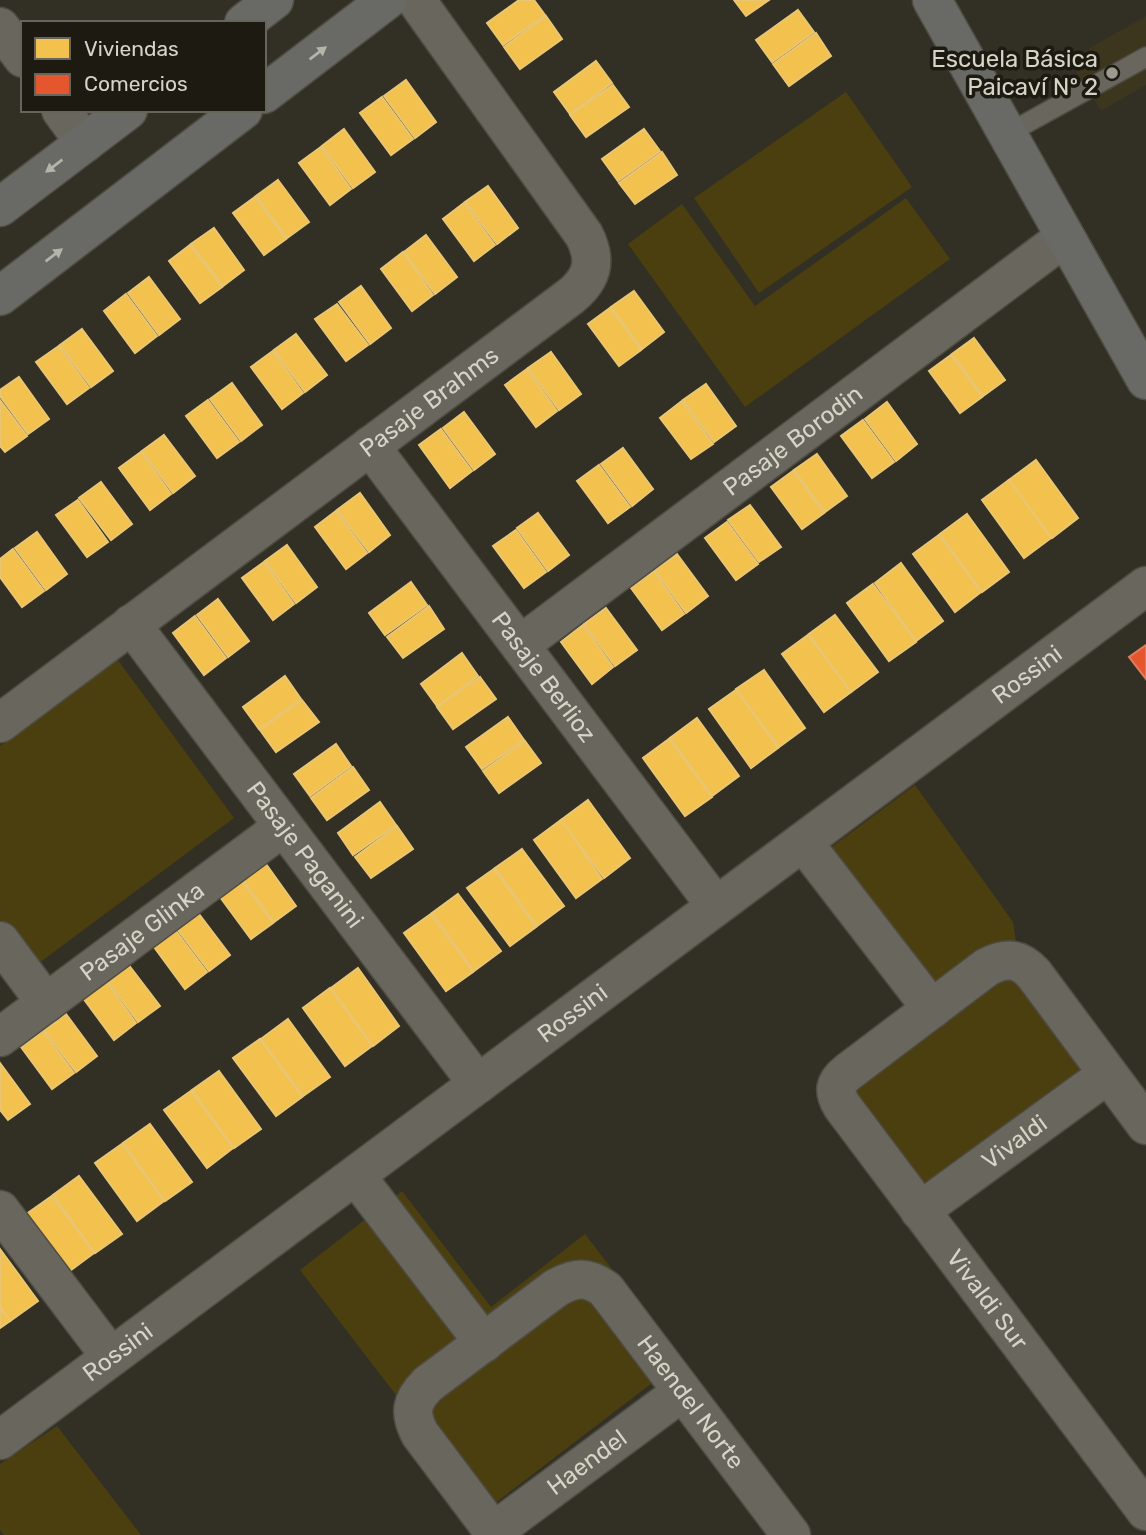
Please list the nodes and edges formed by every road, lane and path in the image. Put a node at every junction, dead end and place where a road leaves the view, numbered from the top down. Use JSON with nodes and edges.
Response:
{"nodes":[{"id":1,"x":274,"y":0,"type":"edge"},
{"id":2,"x":387,"y":0,"type":"edge"},
{"id":3,"x":416,"y":0,"type":"edge"},
{"id":4,"x":935,"y":1,"type":"edge"},
{"id":5,"x":247,"y":21,"type":"edge"},
{"id":6,"x":0,"y":27,"type":"edge"},
{"id":7,"x":21,"y":55,"type":"edge"},
{"id":8,"x":1146,"y":57,"type":"edge"},
{"id":9,"x":266,"y":92,"type":"edge"},
{"id":10,"x":62,"y":112,"type":"edge"},
{"id":11,"x":125,"y":112,"type":"edge"},
{"id":12,"x":240,"y":112,"type":"edge"},
{"id":13,"x":1007,"y":134,"type":"junction"},
{"id":14,"x":85,"y":143,"type":"junction"},
{"id":15,"x":0,"y":207,"type":"edge"},
{"id":16,"x":1065,"y":237,"type":"junction"},
{"id":17,"x":0,"y":296,"type":"edge"},
{"id":18,"x":1146,"y":380,"type":"edge"},
{"id":19,"x":370,"y":446,"type":"junction"},
{"id":20,"x":1146,"y":586,"type":"edge"},
{"id":21,"x":131,"y":624,"type":"junction"},
{"id":22,"x":520,"y":645,"type":"junction"},
{"id":23,"x":0,"y":723,"type":"edge"},
{"id":24,"x":283,"y":827,"type":"junction"},
{"id":25,"x":803,"y":842,"type":"junction"},
{"id":26,"x":716,"y":906,"type":"junction"},
{"id":27,"x":0,"y":941,"type":"edge"},
{"id":28,"x":46,"y":1003,"type":"junction"},
{"id":29,"x":932,"y":1009,"type":"junction"},
{"id":30,"x":0,"y":1037,"type":"edge"},
{"id":31,"x":1108,"y":1074,"type":"junction"},
{"id":32,"x":478,"y":1084,"type":"junction"},
{"id":33,"x":1146,"y":1125,"type":"edge"},
{"id":34,"x":356,"y":1175,"type":"junction"},
{"id":35,"x":0,"y":1210,"type":"edge"},
{"id":36,"x":920,"y":1211,"type":"junction"},
{"id":37,"x":484,"y":1343,"type":"junction"},
{"id":38,"x":111,"y":1357,"type":"junction"},
{"id":39,"x":682,"y":1392,"type":"junction"},
{"id":40,"x":0,"y":1440,"type":"edge"},
{"id":41,"x":1146,"y":1511,"type":"edge"},
{"id":42,"x":494,"y":1533,"type":"edge"},
{"id":43,"x":791,"y":1535,"type":"edge"}],
"edges":[{"from":1,"to":5,"type":"main road"},
{"from":9,"to":2,"type":"main road","one_way":true},
{"from":3,"to":19,"type":"street","name":"Pasaje Brahms"},
{"from":4,"to":13,"type":"main road"},
{"from":6,"to":7,"type":"street"},
{"from":8,"to":13,"type":"lane"},
{"from":10,"to":14,"type":"street"},
{"from":11,"to":14,"type":"main road"},
{"from":17,"to":12,"type":"main road","one_way":true},
{"from":13,"to":16,"type":"main road"},
{"from":14,"to":15,"type":"main road","one_way":true},
{"from":16,"to":18,"type":"main road"},
{"from":16,"to":22,"type":"street","name":"Pasaje Borodin"},
{"from":19,"to":21,"type":"street","name":"Pasaje Brahms"},
{"from":19,"to":22,"type":"street","name":"Pasaje Berlioz"},
{"from":20,"to":25,"type":"street","name":"Rossini"},
{"from":21,"to":23,"type":"street","name":"Pasaje Brahms"},
{"from":21,"to":24,"type":"street","name":"Pasaje Paganini"},
{"from":22,"to":26,"type":"street","name":"Pasaje Berlioz"},
{"from":24,"to":28,"type":"street","name":"Pasaje Glinka"},
{"from":24,"to":32,"type":"street","name":"Pasaje Paganini"},
{"from":25,"to":26,"type":"street","name":"Rossini"},
{"from":25,"to":29,"type":"street"},
{"from":26,"to":32,"type":"street","name":"Rossini"},
{"from":27,"to":28,"type":"street"},
{"from":28,"to":30,"type":"street","name":"Pasaje Glinka"},
{"from":29,"to":31,"type":"street"},
{"from":29,"to":36,"type":"street","name":"Vivaldi Sur"},
{"from":31,"to":33,"type":"street"},
{"from":31,"to":36,"type":"street","name":"Vivaldi"},
{"from":32,"to":34,"type":"street","name":"Rossini"},
{"from":34,"to":37,"type":"street"},
{"from":34,"to":38,"type":"street","name":"Rossini"},
{"from":35,"to":38,"type":"street"},
{"from":36,"to":41,"type":"street","name":"Vivaldi Sur"},
{"from":37,"to":39,"type":"street","name":"Haendel Norte"},
{"from":37,"to":42,"type":"street"},
{"from":38,"to":40,"type":"street","name":"Rossini"},
{"from":39,"to":42,"type":"street","name":"Haendel"},
{"from":39,"to":43,"type":"street","name":"Haendel Norte"}]}
